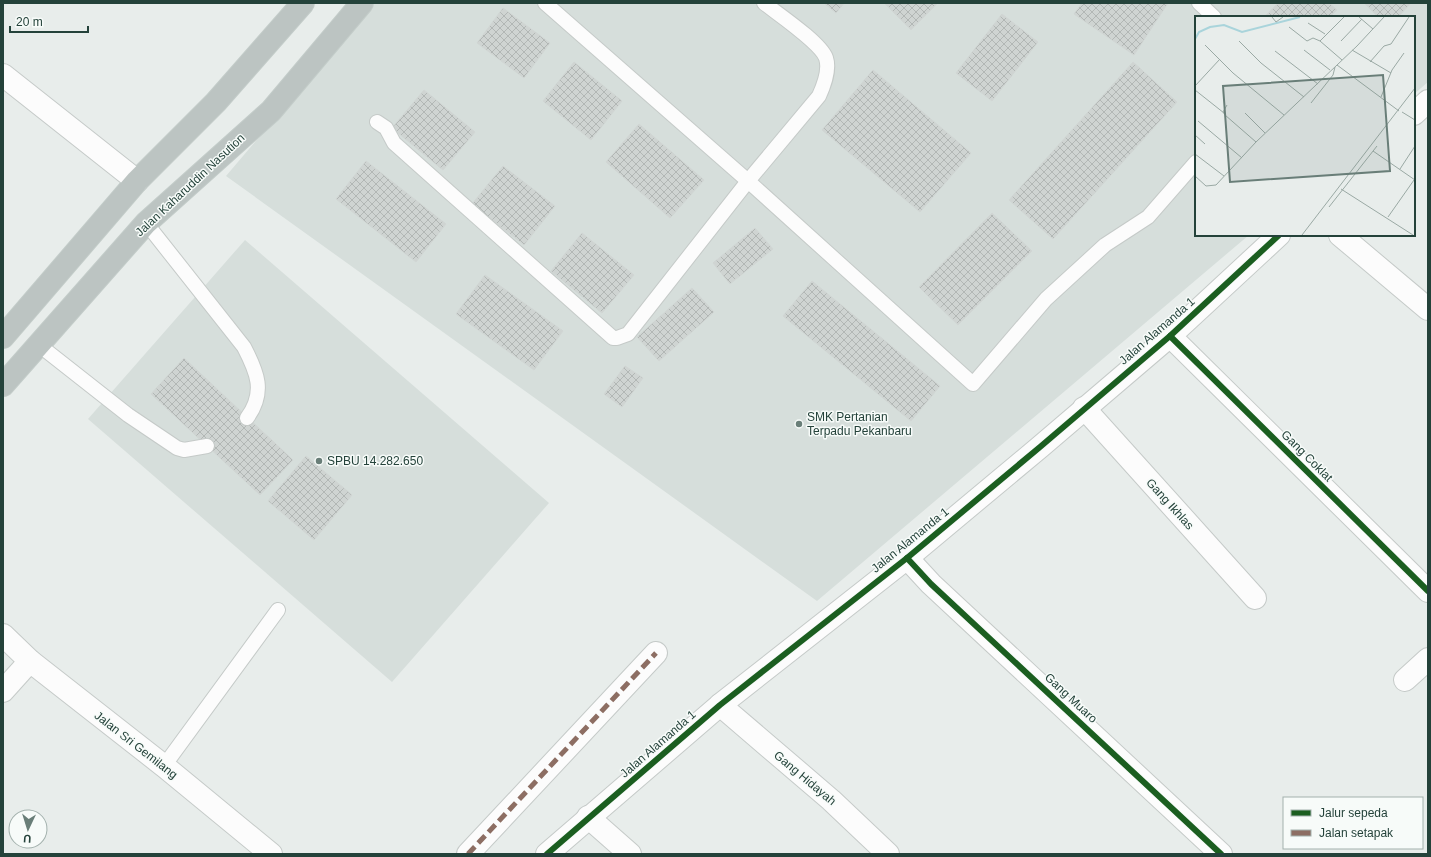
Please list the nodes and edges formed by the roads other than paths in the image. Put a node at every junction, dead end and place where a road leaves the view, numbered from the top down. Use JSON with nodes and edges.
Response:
{"nodes":[{"id":1,"x":303,"y":3,"type":"edge"},
{"id":2,"x":362,"y":3,"type":"edge"},
{"id":3,"x":545,"y":3,"type":"edge"},
{"id":4,"x":764,"y":3,"type":"edge"},
{"id":5,"x":1199,"y":3,"type":"edge"},
{"id":6,"x":1213,"y":16,"type":"edge"},
{"id":7,"x":3,"y":75,"type":"edge"},
{"id":8,"x":1428,"y":101,"type":"edge"},
{"id":9,"x":1415,"y":113,"type":"edge"},
{"id":10,"x":377,"y":122,"type":"dead end"},
{"id":11,"x":1195,"y":163,"type":"edge"},
{"id":12,"x":748,"y":180,"type":"junction"},
{"id":13,"x":137,"y":181,"type":"junction"},
{"id":14,"x":146,"y":223,"type":"junction"},
{"id":15,"x":1278,"y":236,"type":"edge"},
{"id":16,"x":1341,"y":236,"type":"edge"},
{"id":17,"x":1428,"y":309,"type":"edge"},
{"id":18,"x":1170,"y":336,"type":"junction"},
{"id":19,"x":3,"y":337,"type":"edge"},
{"id":20,"x":39,"y":345,"type":"junction"},
{"id":21,"x":3,"y":385,"type":"edge"},
{"id":22,"x":1084,"y":408,"type":"junction"},
{"id":23,"x":247,"y":418,"type":"dead end"},
{"id":24,"x":207,"y":446,"type":"dead end"},
{"id":25,"x":907,"y":558,"type":"junction"},
{"id":26,"x":1428,"y":591,"type":"edge"},
{"id":27,"x":1256,"y":598,"type":"dead end"},
{"id":28,"x":278,"y":610,"type":"dead end"},
{"id":29,"x":3,"y":635,"type":"edge"},
{"id":30,"x":656,"y":653,"type":"dead end"},
{"id":31,"x":1428,"y":659,"type":"edge"},
{"id":32,"x":30,"y":661,"type":"junction"},
{"id":33,"x":1405,"y":680,"type":"dead end"},
{"id":34,"x":3,"y":691,"type":"edge"},
{"id":35,"x":720,"y":705,"type":"junction"},
{"id":36,"x":164,"y":766,"type":"junction"},
{"id":37,"x":588,"y":817,"type":"junction"},
{"id":38,"x":271,"y":854,"type":"edge"},
{"id":39,"x":468,"y":854,"type":"edge"},
{"id":40,"x":547,"y":854,"type":"edge"},
{"id":41,"x":630,"y":854,"type":"edge"},
{"id":42,"x":888,"y":854,"type":"edge"},
{"id":43,"x":1221,"y":854,"type":"edge"}],
"edges":[{"from":1,"to":13,"type":"highway"},
{"from":2,"to":14,"type":"highway","name":"Jalan Kaharuddin Nasution"},
{"from":3,"to":12,"type":"lane"},
{"from":4,"to":12,"type":"lane"},
{"from":5,"to":6,"type":"lane"},
{"from":7,"to":13,"type":"street"},
{"from":8,"to":9,"type":"street"},
{"from":10,"to":12,"type":"lane"},
{"from":11,"to":12,"type":"lane"},
{"from":13,"to":19,"type":"highway"},
{"from":14,"to":20,"type":"highway","name":"Jalan Kaharuddin Nasution"},
{"from":14,"to":23,"type":"lane"},
{"from":15,"to":18,"type":"street","name":"Jalan Alamanda 1"},
{"from":16,"to":17,"type":"street"},
{"from":18,"to":22,"type":"street","name":"Jalan Alamanda 1"},
{"from":18,"to":26,"type":"street","name":"Gang Coklat"},
{"from":20,"to":21,"type":"highway","name":"Jalan Kaharuddin Nasution"},
{"from":20,"to":24,"type":"lane"},
{"from":22,"to":25,"type":"street","name":"Jalan Alamanda 1"},
{"from":22,"to":27,"type":"street","name":"Gang Ikhlas"},
{"from":25,"to":35,"type":"street","name":"Jalan Alamanda 1"},
{"from":25,"to":43,"type":"street","name":"Gang Muaro"},
{"from":28,"to":36,"type":"lane"},
{"from":29,"to":32,"type":"street","name":"Jalan Sri Gemilang"},
{"from":30,"to":39,"type":"street"},
{"from":31,"to":33,"type":"street"},
{"from":32,"to":34,"type":"street"},
{"from":32,"to":36,"type":"street","name":"Jalan Sri Gemilang"},
{"from":35,"to":37,"type":"street","name":"Jalan Alamanda 1"},
{"from":35,"to":42,"type":"street","name":"Gang Hidayah"},
{"from":36,"to":38,"type":"street","name":"Jalan Sri Gemilang"},
{"from":37,"to":40,"type":"street","name":"Jalan Alamanda 1"},
{"from":37,"to":41,"type":"street"}]}
